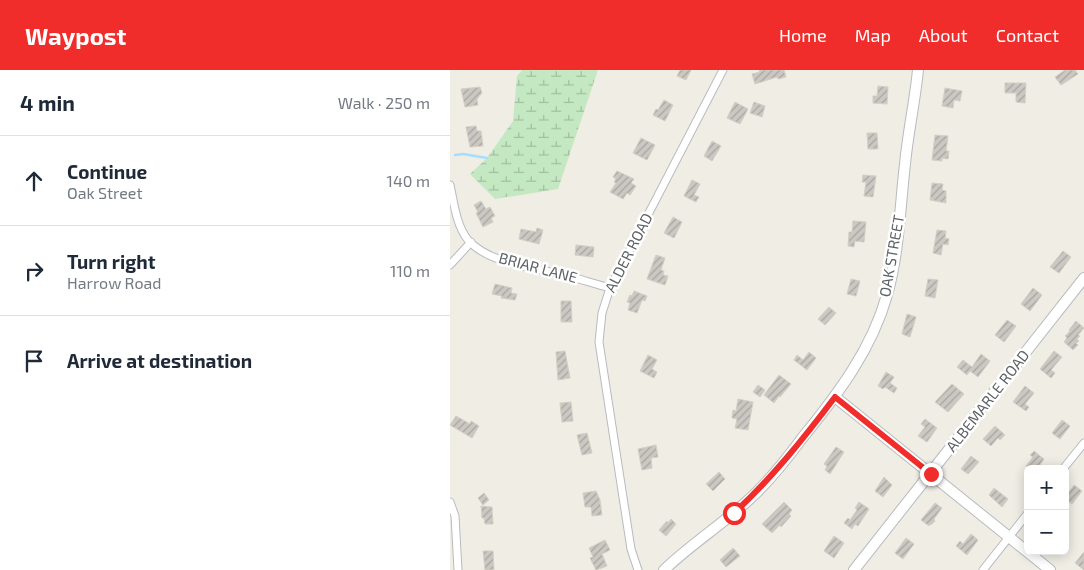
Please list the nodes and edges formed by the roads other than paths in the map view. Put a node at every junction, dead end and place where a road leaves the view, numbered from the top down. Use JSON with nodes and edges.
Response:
{"nodes":[{"id":1,"x":723,"y":70,"type":"edge"},
{"id":2,"x":918,"y":70,"type":"edge"},
{"id":3,"x":450,"y":185,"type":"edge"},
{"id":4,"x":471,"y":242,"type":"junction"},
{"id":5,"x":450,"y":265,"type":"edge"},
{"id":6,"x":1084,"y":278,"type":"edge"},
{"id":7,"x":610,"y":288,"type":"junction"},
{"id":8,"x":835,"y":397,"type":"junction"},
{"id":9,"x":1084,"y":442,"type":"edge"},
{"id":10,"x":1066,"y":465,"type":"edge"},
{"id":11,"x":931,"y":474,"type":"junction"},
{"id":12,"x":450,"y":502,"type":"edge"},
{"id":13,"x":1024,"y":518,"type":"edge"},
{"id":14,"x":1009,"y":536,"type":"junction"},
{"id":15,"x":458,"y":570,"type":"edge"},
{"id":16,"x":638,"y":570,"type":"edge"},
{"id":17,"x":664,"y":570,"type":"edge"},
{"id":18,"x":854,"y":570,"type":"edge"},
{"id":19,"x":982,"y":570,"type":"edge"},
{"id":20,"x":1050,"y":570,"type":"edge"}],
"edges":[{"from":1,"to":7,"type":"street","name":"ALDER ROAD"},
{"from":2,"to":8,"type":"street","name":"OAK STREET"},
{"from":3,"to":4,"type":"street","name":"BRIAR LANE"},
{"from":4,"to":5,"type":"street"},
{"from":4,"to":7,"type":"street","name":"BRIAR LANE"},
{"from":6,"to":11,"type":"street","name":"ALBEMARLE ROAD"},
{"from":7,"to":16,"type":"street","name":"ALDER ROAD"},
{"from":8,"to":11,"type":"street"},
{"from":8,"to":17,"type":"street","name":"OAK STREET"},
{"from":9,"to":10,"type":"street"},
{"from":11,"to":14,"type":"street"},
{"from":11,"to":18,"type":"street","name":"ALBEMARLE ROAD"},
{"from":12,"to":15,"type":"street"},
{"from":13,"to":14,"type":"street"},
{"from":14,"to":19,"type":"street"},
{"from":14,"to":20,"type":"street"}]}
